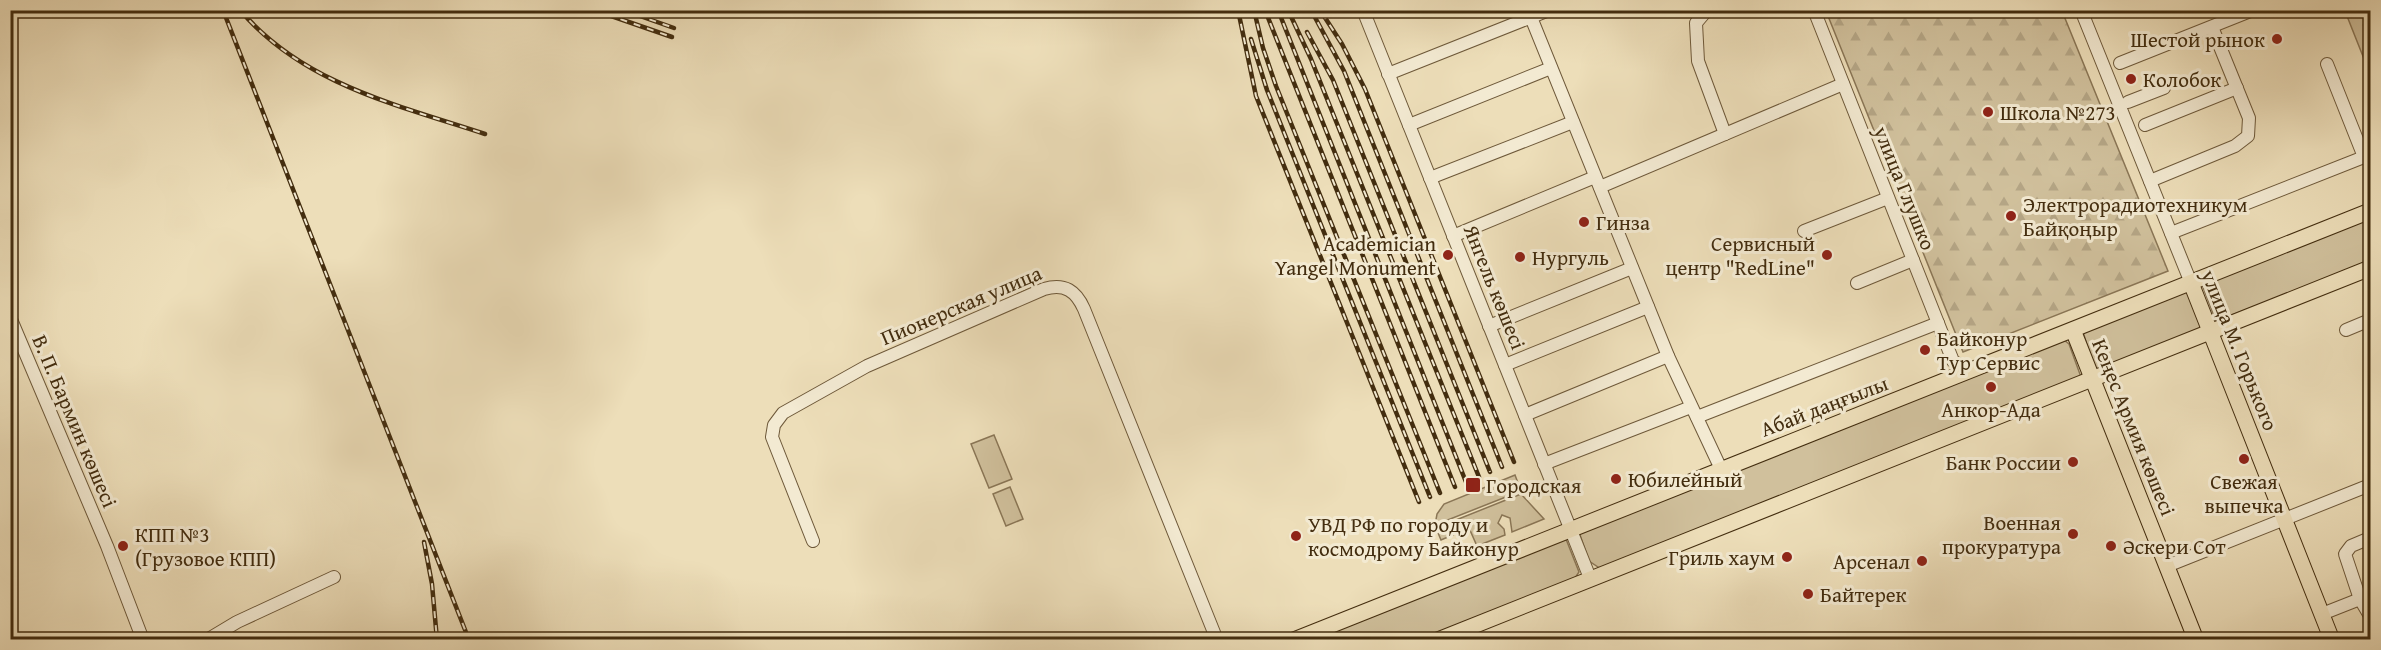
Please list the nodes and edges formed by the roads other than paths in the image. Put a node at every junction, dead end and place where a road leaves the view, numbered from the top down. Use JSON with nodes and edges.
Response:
{"nodes":[{"id":1,"x":1363,"y":10,"type":"edge"},
{"id":2,"x":1548,"y":10,"type":"edge"},
{"id":3,"x":1707,"y":10,"type":"edge"},
{"id":4,"x":1814,"y":10,"type":"edge"},
{"id":5,"x":2081,"y":10,"type":"edge"},
{"id":6,"x":2253,"y":10,"type":"edge"},
{"id":7,"x":1529,"y":14,"type":"edge"},
{"id":8,"x":2212,"y":27,"type":"junction"},
{"id":9,"x":2120,"y":63,"type":"dead end"},
{"id":10,"x":2327,"y":64,"type":"dead end"},
{"id":11,"x":1551,"y":68,"type":"junction"},
{"id":12,"x":1388,"y":74,"type":"junction"},
{"id":13,"x":1843,"y":84,"type":"junction"},
{"id":14,"x":2164,"y":88,"type":"dead end"},
{"id":15,"x":2237,"y":88,"type":"junction"},
{"id":16,"x":2128,"y":102,"type":"dead end"},
{"id":17,"x":1573,"y":122,"type":"junction"},
{"id":18,"x":1409,"y":125,"type":"junction"},
{"id":19,"x":2145,"y":125,"type":"dead end"},
{"id":20,"x":1725,"y":134,"type":"junction"},
{"id":21,"x":1430,"y":178,"type":"junction"},
{"id":22,"x":2150,"y":181,"type":"junction"},
{"id":23,"x":1598,"y":182,"type":"junction"},
{"id":24,"x":1888,"y":198,"type":"junction"},
{"id":25,"x":2370,"y":211,"type":"edge"},
{"id":26,"x":1804,"y":231,"type":"dead end"},
{"id":27,"x":2171,"y":233,"type":"junction"},
{"id":28,"x":1453,"y":236,"type":"junction"},
{"id":29,"x":1913,"y":260,"type":"junction"},
{"id":30,"x":1632,"y":268,"type":"junction"},
{"id":31,"x":2370,"y":268,"type":"edge"},
{"id":32,"x":1857,"y":283,"type":"dead end"},
{"id":33,"x":2190,"y":283,"type":"junction"},
{"id":34,"x":1648,"y":307,"type":"junction"},
{"id":35,"x":10,"y":317,"type":"edge"},
{"id":36,"x":2370,"y":320,"type":"edge"},
{"id":37,"x":1938,"y":323,"type":"junction"},
{"id":38,"x":1489,"y":326,"type":"junction"},
{"id":39,"x":2073,"y":330,"type":"junction"},
{"id":40,"x":2346,"y":330,"type":"dead end"},
{"id":41,"x":2211,"y":332,"type":"junction"},
{"id":42,"x":1668,"y":356,"type":"junction"},
{"id":43,"x":1505,"y":365,"type":"junction"},
{"id":44,"x":1969,"y":371,"type":"junction"},
{"id":45,"x":2093,"y":379,"type":"junction"},
{"id":46,"x":1694,"y":412,"type":"junction"},
{"id":47,"x":1524,"y":415,"type":"junction"},
{"id":48,"x":1544,"y":464,"type":"junction"},
{"id":49,"x":1721,"y":469,"type":"junction"},
{"id":50,"x":2370,"y":484,"type":"edge"},
{"id":51,"x":2285,"y":519,"type":"junction"},
{"id":52,"x":1570,"y":529,"type":"junction"},
{"id":53,"x":2370,"y":538,"type":"edge"},
{"id":54,"x":813,"y":541,"type":"dead end"},
{"id":55,"x":2167,"y":566,"type":"junction"},
{"id":56,"x":334,"y":577,"type":"dead end"},
{"id":57,"x":1590,"y":578,"type":"junction"},
{"id":58,"x":2360,"y":599,"type":"junction"},
{"id":59,"x":2322,"y":614,"type":"junction"},
{"id":60,"x":2370,"y":616,"type":"edge"},
{"id":61,"x":143,"y":639,"type":"edge"},
{"id":62,"x":207,"y":639,"type":"edge"},
{"id":63,"x":1217,"y":639,"type":"edge"},
{"id":64,"x":1294,"y":639,"type":"edge"},
{"id":65,"x":1438,"y":639,"type":"edge"},
{"id":66,"x":2196,"y":639,"type":"edge"},
{"id":67,"x":2332,"y":639,"type":"edge"}],
"edges":[{"from":1,"to":12,"type":"street","name":"Янгель көшесі"},
{"from":2,"to":7,"type":"street"},
{"from":3,"to":20,"type":"street"},
{"from":4,"to":13,"type":"street","name":"улица Глушко"},
{"from":5,"to":22,"type":"street","name":"улица М. Горького"},
{"from":6,"to":8,"type":"street"},
{"from":7,"to":11,"type":"street"},
{"from":7,"to":12,"type":"street"},
{"from":8,"to":9,"type":"street"},
{"from":8,"to":15,"type":"street"},
{"from":10,"to":27,"type":"street"},
{"from":11,"to":17,"type":"street"},
{"from":11,"to":18,"type":"street"},
{"from":12,"to":18,"type":"street","name":"Янгель көшесі"},
{"from":13,"to":20,"type":"street"},
{"from":13,"to":24,"type":"street","name":"улица Глушко"},
{"from":14,"to":16,"type":"street"},
{"from":15,"to":19,"type":"street"},
{"from":15,"to":22,"type":"street"},
{"from":17,"to":21,"type":"street"},
{"from":17,"to":23,"type":"street"},
{"from":18,"to":21,"type":"street","name":"Янгель көшесі"},
{"from":20,"to":23,"type":"street"},
{"from":21,"to":28,"type":"street","name":"Янгель көшесі"},
{"from":22,"to":27,"type":"street","name":"улица М. Горького"},
{"from":23,"to":28,"type":"street"},
{"from":23,"to":30,"type":"street"},
{"from":24,"to":26,"type":"street"},
{"from":24,"to":29,"type":"street","name":"улица Глушко"},
{"from":25,"to":33,"type":"main road","name":"Абай даңғылы"},
{"from":27,"to":33,"type":"street","name":"улица М. Горького"},
{"from":28,"to":38,"type":"street","name":"Янгель көшесі"},
{"from":29,"to":32,"type":"street"},
{"from":29,"to":37,"type":"street","name":"улица Глушко"},
{"from":30,"to":34,"type":"street"},
{"from":30,"to":38,"type":"street"},
{"from":31,"to":41,"type":"main road"},
{"from":33,"to":39,"type":"main road","name":"Абай даңғылы"},
{"from":33,"to":41,"type":"main road","name":"улица М. Горького"},
{"from":34,"to":42,"type":"street"},
{"from":34,"to":43,"type":"street"},
{"from":35,"to":61,"type":"street","name":"В. П. Бармин көшесі"},
{"from":36,"to":40,"type":"street"},
{"from":37,"to":44,"type":"street","name":"улица Глушко"},
{"from":37,"to":46,"type":"street"},
{"from":38,"to":43,"type":"street","name":"Янгель көшесі"},
{"from":39,"to":44,"type":"main road","name":"Абай даңғылы"},
{"from":39,"to":45,"type":"main road","name":"Кеңес Армия көшесі"},
{"from":41,"to":45,"type":"main road"},
{"from":41,"to":51,"type":"main road","name":"улица М. Горького"},
{"from":42,"to":46,"type":"street"},
{"from":42,"to":47,"type":"street"},
{"from":43,"to":47,"type":"street","name":"Янгель көшесі"},
{"from":44,"to":49,"type":"main road","name":"Абай даңғылы"},
{"from":45,"to":55,"type":"main road","name":"Кеңес Армия көшесі"},
{"from":45,"to":57,"type":"main road"},
{"from":46,"to":48,"type":"street"},
{"from":46,"to":49,"type":"street"},
{"from":47,"to":48,"type":"street","name":"Янгель көшесі"},
{"from":48,"to":52,"type":"street","name":"Янгель көшесі"},
{"from":49,"to":52,"type":"main road","name":"Абай даңғылы"},
{"from":50,"to":51,"type":"street"},
{"from":51,"to":55,"type":"street"},
{"from":51,"to":59,"type":"main road","name":"улица М. Горького"},
{"from":52,"to":57,"type":"street","name":"Янгель көшесі"},
{"from":52,"to":64,"type":"main road","name":"Абай даңғылы"},
{"from":53,"to":58,"type":"street"},
{"from":54,"to":63,"type":"street","name":"Пионерская улица"},
{"from":55,"to":66,"type":"main road","name":"Кеңес Армия көшесі"},
{"from":56,"to":62,"type":"street"},
{"from":57,"to":65,"type":"main road"},
{"from":58,"to":59,"type":"street"},
{"from":58,"to":60,"type":"street"},
{"from":59,"to":67,"type":"main road","name":"улица М. Горького"}]}
